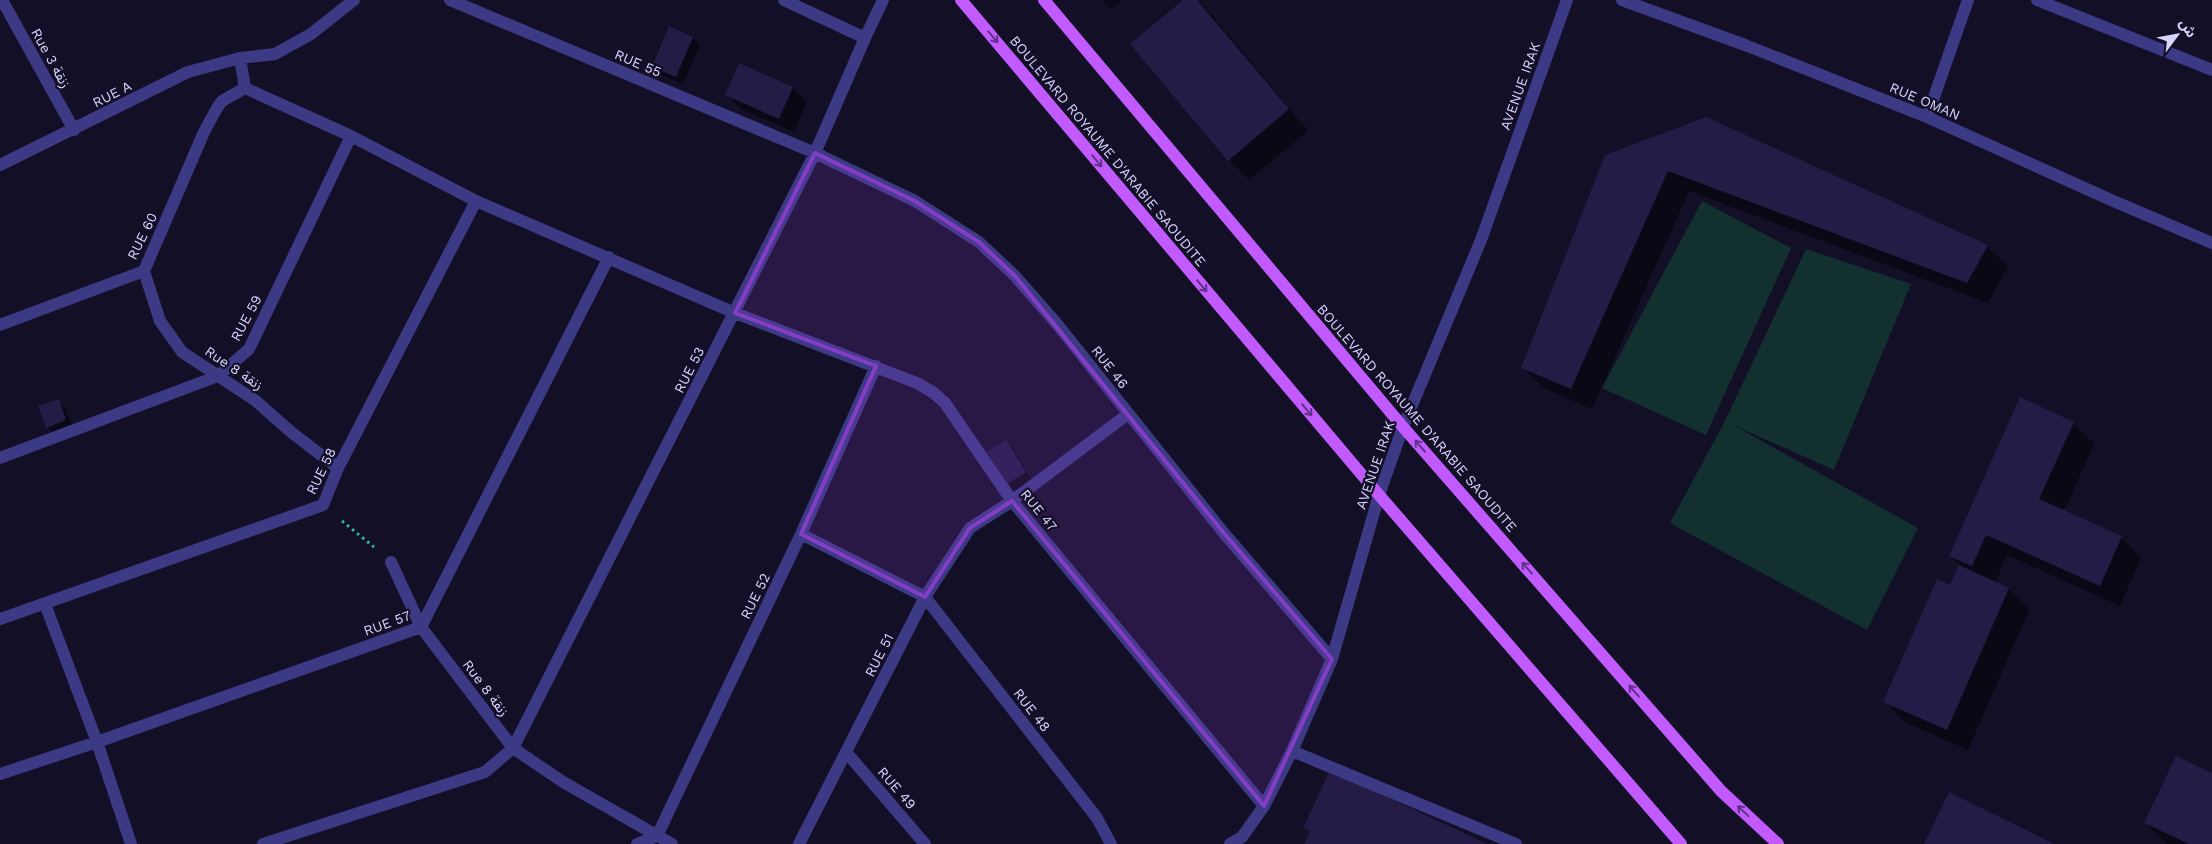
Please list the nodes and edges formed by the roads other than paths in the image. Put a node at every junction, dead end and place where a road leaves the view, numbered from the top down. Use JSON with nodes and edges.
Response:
{"nodes":[{"id":1,"x":2,"y":0,"type":"edge"},
{"id":2,"x":354,"y":0,"type":"edge"},
{"id":3,"x":450,"y":0,"type":"edge"},
{"id":4,"x":784,"y":0,"type":"edge"},
{"id":5,"x":883,"y":0,"type":"edge"},
{"id":6,"x":961,"y":0,"type":"edge"},
{"id":7,"x":1044,"y":0,"type":"edge"},
{"id":8,"x":1567,"y":0,"type":"edge"},
{"id":9,"x":1622,"y":0,"type":"edge"},
{"id":10,"x":1968,"y":0,"type":"edge"},
{"id":11,"x":2037,"y":0,"type":"edge"},
{"id":12,"x":865,"y":38,"type":"junction"},
{"id":13,"x":240,"y":58,"type":"junction"},
{"id":14,"x":2212,"y":70,"type":"edge"},
{"id":15,"x":245,"y":88,"type":"junction"},
{"id":16,"x":1927,"y":117,"type":"junction"},
{"id":17,"x":74,"y":130,"type":"junction"},
{"id":18,"x":350,"y":136,"type":"junction"},
{"id":19,"x":815,"y":153,"type":"junction"},
{"id":20,"x":0,"y":165,"type":"edge"},
{"id":21,"x":476,"y":201,"type":"junction"},
{"id":22,"x":2212,"y":243,"type":"edge"},
{"id":23,"x":609,"y":257,"type":"junction"},
{"id":24,"x":144,"y":271,"type":"junction"},
{"id":25,"x":735,"y":313,"type":"junction"},
{"id":26,"x":0,"y":325,"type":"edge"},
{"id":27,"x":876,"y":366,"type":"junction"},
{"id":28,"x":218,"y":376,"type":"junction"},
{"id":29,"x":1128,"y":414,"type":"junction"},
{"id":30,"x":1403,"y":427,"type":"junction"},
{"id":31,"x":0,"y":458,"type":"edge"},
{"id":32,"x":338,"y":468,"type":"junction"},
{"id":33,"x":1379,"y":495,"type":"junction"},
{"id":34,"x":1012,"y":501,"type":"junction"},
{"id":35,"x":801,"y":534,"type":"junction"},
{"id":36,"x":391,"y":562,"type":"road end"},
{"id":37,"x":926,"y":597,"type":"junction"},
{"id":38,"x":45,"y":604,"type":"junction"},
{"id":39,"x":0,"y":619,"type":"edge"},
{"id":40,"x":421,"y":627,"type":"junction"},
{"id":41,"x":1332,"y":659,"type":"junction"},
{"id":42,"x":96,"y":742,"type":"junction"},
{"id":43,"x":513,"y":748,"type":"junction"},
{"id":44,"x":1292,"y":751,"type":"junction"},
{"id":45,"x":846,"y":752,"type":"junction"},
{"id":46,"x":0,"y":774,"type":"edge"},
{"id":47,"x":1264,"y":806,"type":"junction"},
{"id":48,"x":657,"y":836,"type":"junction"},
{"id":49,"x":1244,"y":841,"type":"edge"},
{"id":50,"x":131,"y":844,"type":"edge"},
{"id":51,"x":264,"y":844,"type":"edge"},
{"id":52,"x":637,"y":844,"type":"edge"},
{"id":53,"x":672,"y":844,"type":"edge"},
{"id":54,"x":799,"y":844,"type":"edge"},
{"id":55,"x":926,"y":844,"type":"edge"},
{"id":56,"x":1111,"y":844,"type":"edge"},
{"id":57,"x":1230,"y":844,"type":"edge"},
{"id":58,"x":1516,"y":844,"type":"edge"},
{"id":59,"x":1681,"y":844,"type":"edge"},
{"id":60,"x":1778,"y":844,"type":"edge"}],
"edges":[{"from":1,"to":17,"type":"street","name":"Rue 3 زنقة"},
{"from":2,"to":13,"type":"street","name":"RUE A"},
{"from":3,"to":19,"type":"street","name":"RUE 55"},
{"from":4,"to":12,"type":"street"},
{"from":5,"to":12,"type":"street","name":"RUE 53"},
{"from":6,"to":33,"type":"main road","name":"BOULEVARD ROYAUME D'ARABIE SAOUDITE","one_way":true},
{"from":7,"to":30,"type":"main road","name":"BOULEVARD ROYAUME D'ARABIE SAOUDITE"},
{"from":8,"to":30,"type":"street","name":"AVENUE IRAK"},
{"from":9,"to":16,"type":"street","name":"RUE OMAN"},
{"from":10,"to":16,"type":"street"},
{"from":11,"to":14,"type":"street"},
{"from":12,"to":19,"type":"street","name":"RUE 53"},
{"from":13,"to":15,"type":"street"},
{"from":13,"to":17,"type":"street","name":"RUE A"},
{"from":15,"to":18,"type":"street","name":"RUE 47"},
{"from":15,"to":24,"type":"street","name":"RUE 60"},
{"from":16,"to":22,"type":"street","name":"RUE OMAN"},
{"from":17,"to":20,"type":"street","name":"RUE A"},
{"from":18,"to":21,"type":"street","name":"RUE 47"},
{"from":18,"to":28,"type":"street","name":"RUE 59"},
{"from":19,"to":25,"type":"street","name":"RUE 53"},
{"from":19,"to":29,"type":"street","name":"RUE 46"},
{"from":21,"to":23,"type":"street","name":"RUE 47"},
{"from":21,"to":32,"type":"street","name":"RUE 58"},
{"from":23,"to":25,"type":"street","name":"RUE 47"},
{"from":23,"to":40,"type":"street","name":"RUE 57"},
{"from":24,"to":26,"type":"street","name":"RUE 60"},
{"from":24,"to":28,"type":"street","name":"Rue 8 زنقة"},
{"from":25,"to":27,"type":"street","name":"RUE 47"},
{"from":25,"to":43,"type":"street","name":"RUE 53"},
{"from":27,"to":34,"type":"street","name":"RUE 47"},
{"from":27,"to":35,"type":"street","name":"RUE 52"},
{"from":28,"to":31,"type":"street","name":"RUE 59"},
{"from":28,"to":32,"type":"street","name":"Rue 8 زنقة"},
{"from":29,"to":34,"type":"street","name":"RUE 51"},
{"from":29,"to":41,"type":"street","name":"RUE 46"},
{"from":30,"to":33,"type":"street","name":"AVENUE IRAK"},
{"from":60,"to":30,"type":"main road","name":"BOULEVARD ROYAUME D'ARABIE SAOUDITE","one_way":true},
{"from":32,"to":38,"type":"street","name":"RUE 58"},
{"from":33,"to":41,"type":"street","name":"AVENUE IRAK"},
{"from":33,"to":59,"type":"main road","name":"BOULEVARD ROYAUME D'ARABIE SAOUDITE"},
{"from":34,"to":37,"type":"street","name":"RUE 51"},
{"from":34,"to":47,"type":"street","name":"RUE 47"},
{"from":35,"to":37,"type":"street"},
{"from":35,"to":48,"type":"street","name":"RUE 52"},
{"from":36,"to":40,"type":"street","name":"Rue 8 زنقة"},
{"from":37,"to":45,"type":"street","name":"RUE 51"},
{"from":37,"to":56,"type":"street","name":"RUE 48"},
{"from":38,"to":39,"type":"street","name":"RUE 58"},
{"from":38,"to":42,"type":"street"},
{"from":40,"to":42,"type":"street","name":"RUE 57"},
{"from":40,"to":43,"type":"street","name":"Rue 8 زنقة"},
{"from":41,"to":44,"type":"street","name":"AVENUE IRAK"},
{"from":42,"to":46,"type":"street","name":"RUE 57"},
{"from":42,"to":50,"type":"street"},
{"from":43,"to":48,"type":"street","name":"Rue 8 زنقة"},
{"from":43,"to":51,"type":"street"},
{"from":44,"to":47,"type":"street","name":"AVENUE IRAK"},
{"from":44,"to":58,"type":"street"},
{"from":45,"to":54,"type":"street","name":"RUE 51"},
{"from":45,"to":55,"type":"street","name":"RUE 49"},
{"from":47,"to":49,"type":"street","name":"AVENUE IRAK"},
{"from":48,"to":52,"type":"street"},
{"from":48,"to":53,"type":"street","name":"Rue 8 زنقة"},
{"from":49,"to":57,"type":"street","name":"AVENUE IRAK"}]}
